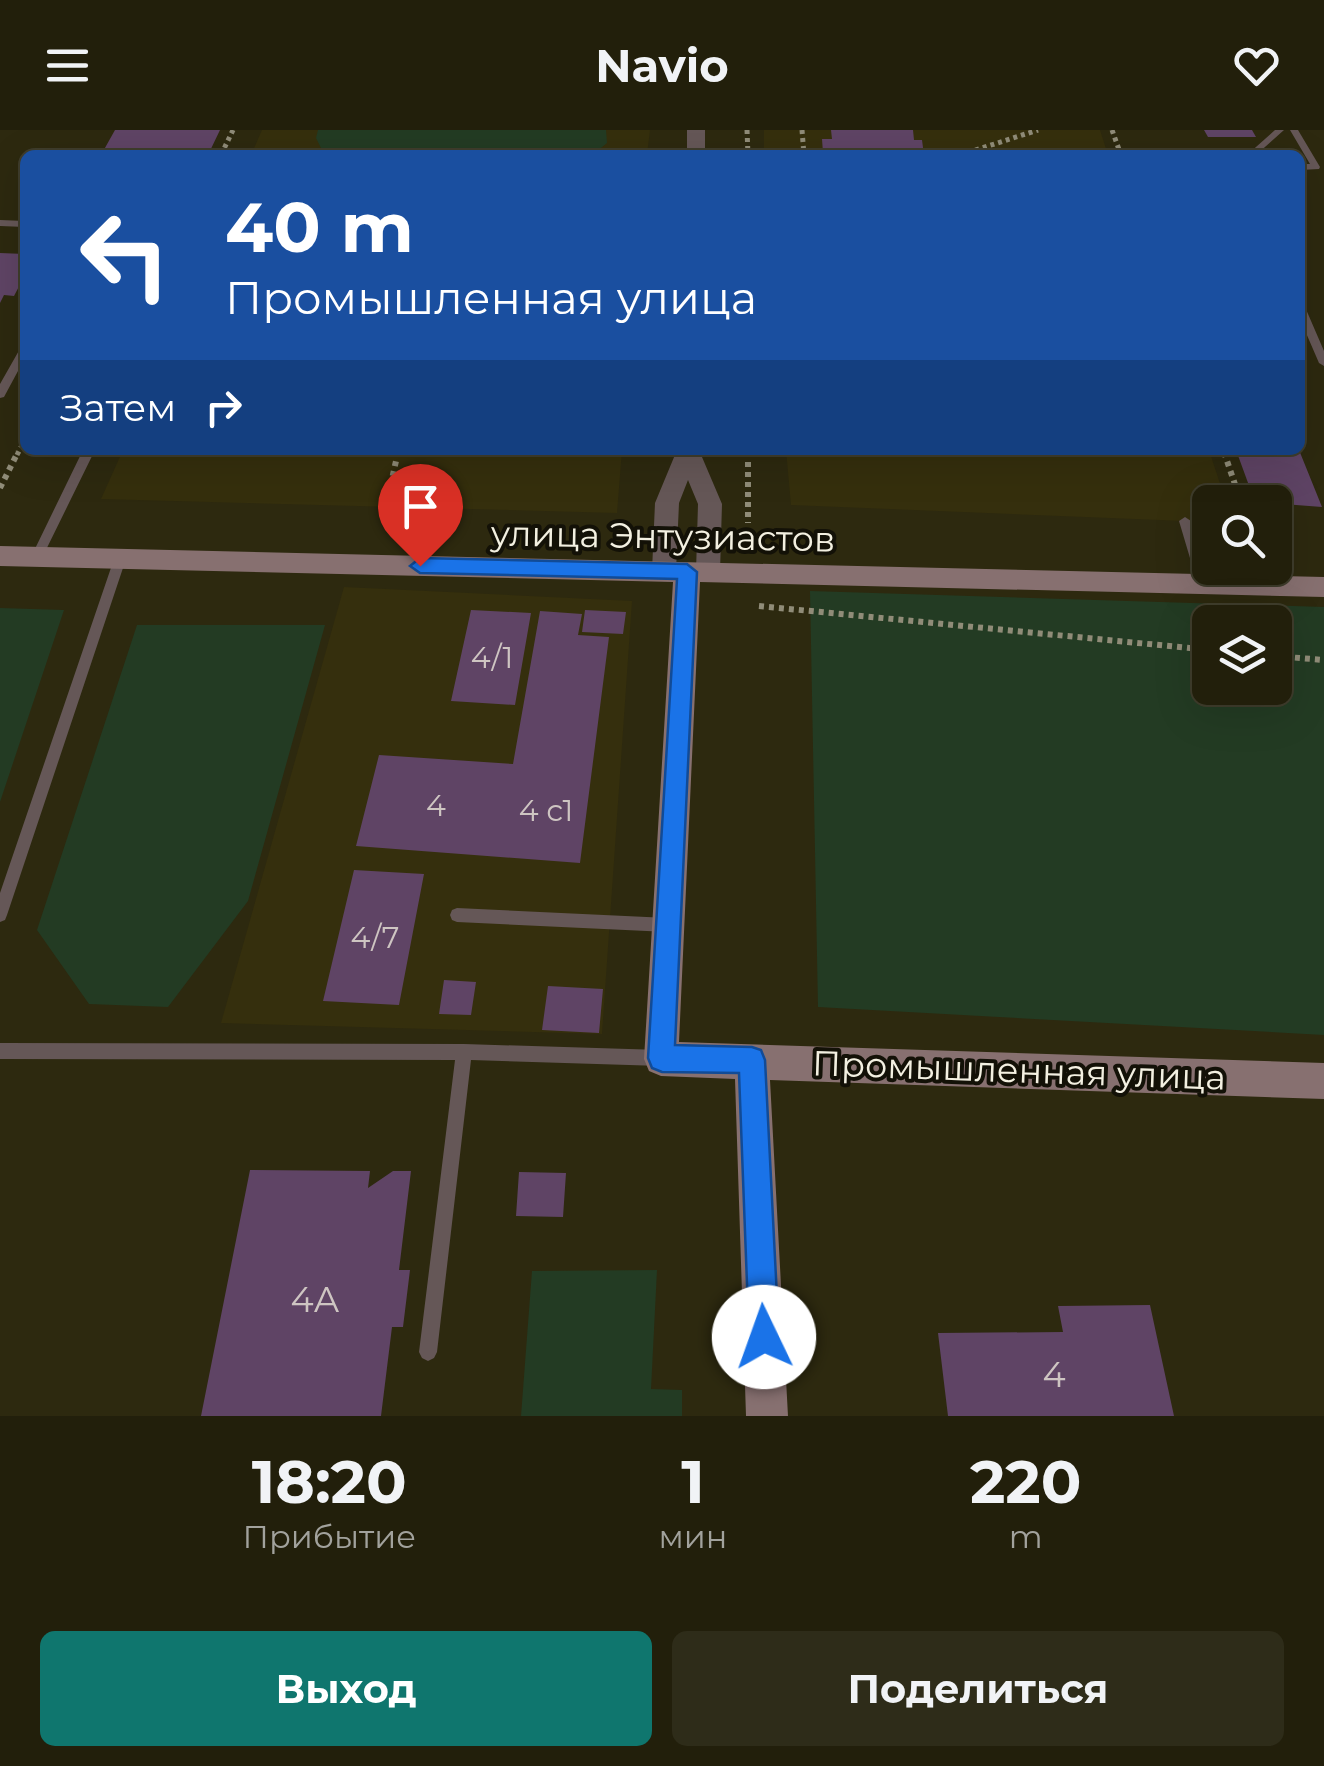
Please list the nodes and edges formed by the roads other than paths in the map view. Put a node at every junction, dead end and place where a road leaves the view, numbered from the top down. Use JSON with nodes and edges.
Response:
{"nodes":[{"id":1,"x":1280,"y":130,"type":"edge"},
{"id":2,"x":1294,"y":130,"type":"edge"},
{"id":3,"x":1257,"y":150,"type":"edge"},
{"id":4,"x":1305,"y":167,"type":"edge"},
{"id":5,"x":1305,"y":318,"type":"edge"},
{"id":6,"x":20,"y":358,"type":"edge"},
{"id":7,"x":1324,"y":362,"type":"edge"},
{"id":8,"x":1,"y":390,"type":"edge"},
{"id":9,"x":87,"y":455,"type":"edge"},
{"id":10,"x":687,"y":455,"type":"edge"},
{"id":11,"x":689,"y":455,"type":"edge"},
{"id":12,"x":1185,"y":521,"type":"dead end"},
{"id":13,"x":1192,"y":545,"type":"edge"},
{"id":14,"x":0,"y":556,"type":"edge"},
{"id":15,"x":38,"y":558,"type":"junction"},
{"id":16,"x":120,"y":559,"type":"junction"},
{"id":17,"x":686,"y":571,"type":"junction"},
{"id":18,"x":1192,"y":585,"type":"edge"},
{"id":19,"x":1204,"y":585,"type":"edge"},
{"id":20,"x":1324,"y":587,"type":"edge"},
{"id":21,"x":0,"y":915,"type":"edge"},
{"id":22,"x":457,"y":915,"type":"dead end"},
{"id":23,"x":669,"y":925,"type":"junction"},
{"id":24,"x":0,"y":1051,"type":"edge"},
{"id":25,"x":464,"y":1052,"type":"junction"},
{"id":26,"x":662,"y":1058,"type":"junction"},
{"id":27,"x":752,"y":1060,"type":"junction"},
{"id":28,"x":1324,"y":1081,"type":"edge"},
{"id":29,"x":428,"y":1352,"type":"dead end"},
{"id":30,"x":767,"y":1416,"type":"edge"}],
"edges":[{"from":1,"to":3,"type":"lane"},
{"from":2,"to":4,"type":"lane"},
{"from":5,"to":7,"type":"lane"},
{"from":6,"to":8,"type":"lane"},
{"from":9,"to":15,"type":"lane"},
{"from":10,"to":17,"type":"street"},
{"from":11,"to":17,"type":"street"},
{"from":12,"to":13,"type":"lane"},
{"from":14,"to":15,"type":"street","name":"улица Энтузиастов"},
{"from":15,"to":16,"type":"street","name":"улица Энтузиастов"},
{"from":16,"to":17,"type":"street","name":"улица Энтузиастов"},
{"from":16,"to":21,"type":"lane"},
{"from":17,"to":18,"type":"street","name":"улица Энтузиастов"},
{"from":17,"to":23,"type":"street"},
{"from":19,"to":20,"type":"street","name":"улица Энтузиастов"},
{"from":22,"to":23,"type":"lane"},
{"from":23,"to":26,"type":"street"},
{"from":24,"to":25,"type":"lane"},
{"from":25,"to":26,"type":"lane"},
{"from":25,"to":29,"type":"lane"},
{"from":26,"to":27,"type":"street","name":"Промышленная улица"},
{"from":27,"to":28,"type":"street","name":"Промышленная улица"},
{"from":27,"to":30,"type":"street"}]}
